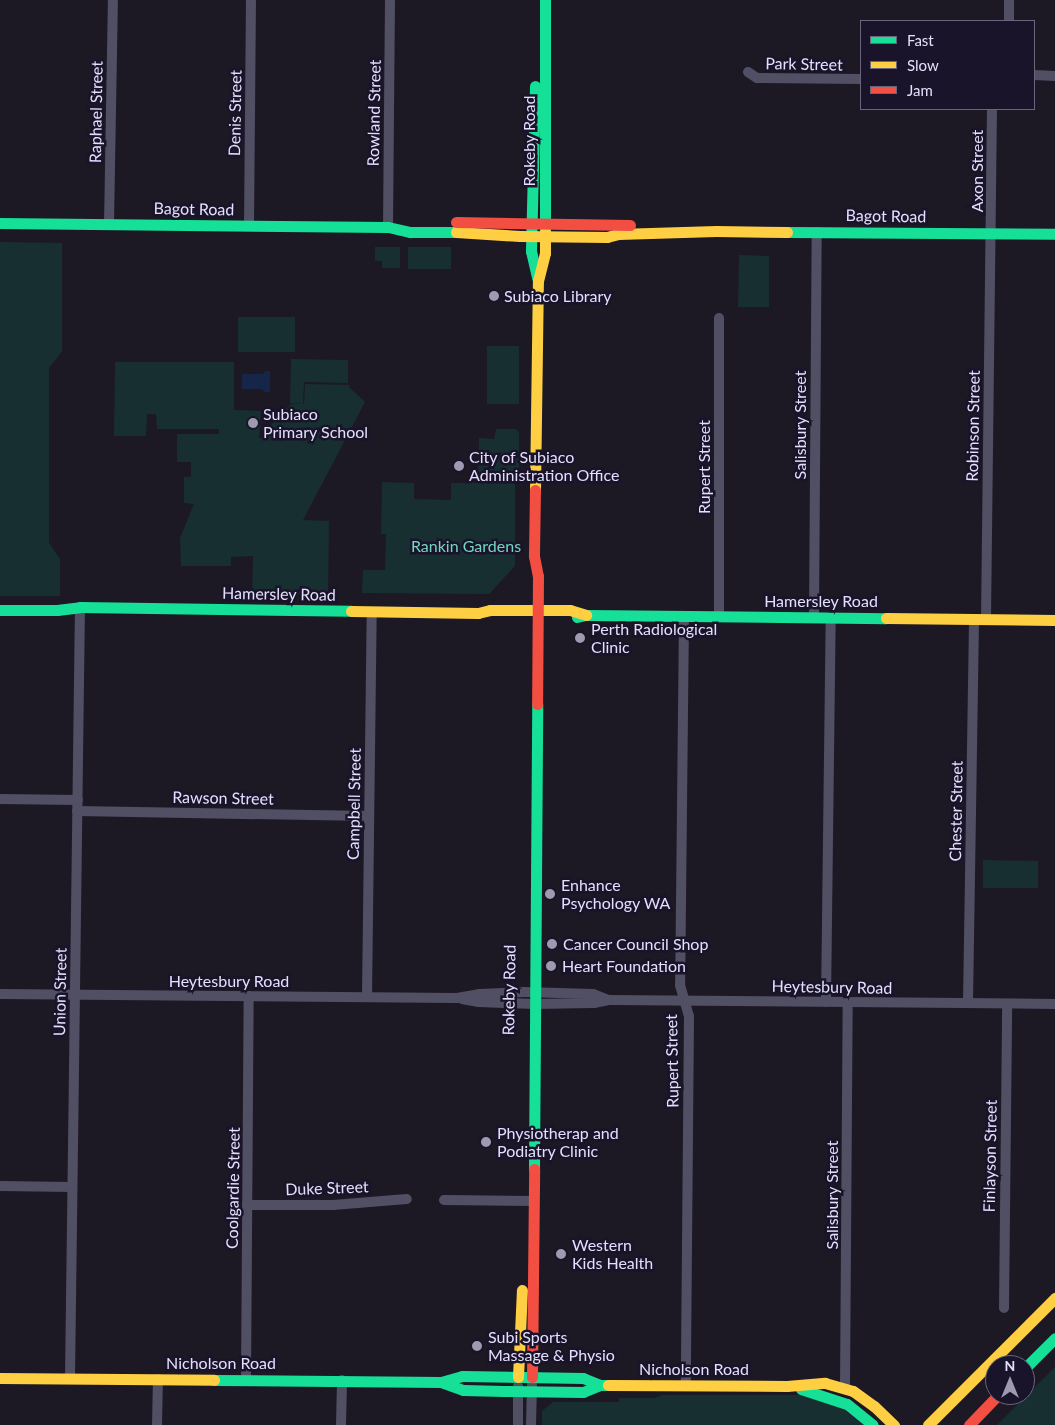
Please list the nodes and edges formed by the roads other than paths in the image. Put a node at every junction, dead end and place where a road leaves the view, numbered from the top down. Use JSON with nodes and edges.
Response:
{"nodes":[{"id":1,"x":112,"y":0,"type":"edge"},
{"id":2,"x":251,"y":0,"type":"edge"},
{"id":3,"x":390,"y":0,"type":"edge"},
{"id":4,"x":536,"y":0,"type":"edge"},
{"id":5,"x":545,"y":0,"type":"edge"},
{"id":6,"x":1009,"y":0,"type":"edge"},
{"id":7,"x":1009,"y":20,"type":"edge"},
{"id":8,"x":748,"y":72,"type":"dead end"},
{"id":9,"x":1035,"y":76,"type":"edge"},
{"id":10,"x":1055,"y":76,"type":"edge"},
{"id":11,"x":860,"y":79,"type":"edge"},
{"id":12,"x":992,"y":110,"type":"edge"},
{"id":13,"x":0,"y":223,"type":"edge"},
{"id":14,"x":532,"y":223,"type":"junction"},
{"id":15,"x":545,"y":223,"type":"junction"},
{"id":16,"x":109,"y":224,"type":"junction"},
{"id":17,"x":249,"y":226,"type":"junction"},
{"id":18,"x":388,"y":227,"type":"junction"},
{"id":19,"x":716,"y":231,"type":"junction"},
{"id":20,"x":817,"y":232,"type":"junction"},
{"id":21,"x":991,"y":234,"type":"junction"},
{"id":22,"x":1055,"y":234,"type":"edge"},
{"id":23,"x":532,"y":236,"type":"junction"},
{"id":24,"x":545,"y":236,"type":"junction"},
{"id":25,"x":538,"y":281,"type":"junction"},
{"id":26,"x":719,"y":318,"type":"dead end"},
{"id":27,"x":0,"y":601,"type":"edge"},
{"id":28,"x":80,"y":607,"type":"junction"},
{"id":29,"x":0,"y":610,"type":"edge"},
{"id":30,"x":372,"y":612,"type":"junction"},
{"id":31,"x":533,"y":614,"type":"junction"},
{"id":32,"x":684,"y":616,"type":"junction"},
{"id":33,"x":719,"y":617,"type":"junction"},
{"id":34,"x":814,"y":617,"type":"junction"},
{"id":35,"x":831,"y":618,"type":"junction"},
{"id":36,"x":974,"y":619,"type":"junction"},
{"id":37,"x":986,"y":619,"type":"junction"},
{"id":38,"x":1055,"y":620,"type":"edge"},
{"id":39,"x":0,"y":800,"type":"edge"},
{"id":40,"x":78,"y":800,"type":"junction"},
{"id":41,"x":77,"y":811,"type":"junction"},
{"id":42,"x":369,"y":816,"type":"junction"},
{"id":43,"x":0,"y":994,"type":"edge"},
{"id":44,"x":75,"y":995,"type":"junction"},
{"id":45,"x":249,"y":996,"type":"junction"},
{"id":46,"x":366,"y":997,"type":"junction"},
{"id":47,"x":529,"y":998,"type":"junction"},
{"id":48,"x":685,"y":1000,"type":"junction"},
{"id":49,"x":826,"y":1002,"type":"junction"},
{"id":50,"x":848,"y":1002,"type":"junction"},
{"id":51,"x":968,"y":1003,"type":"junction"},
{"id":52,"x":1006,"y":1004,"type":"junction"},
{"id":53,"x":1055,"y":1004,"type":"edge"},
{"id":54,"x":0,"y":1186,"type":"edge"},
{"id":55,"x":72,"y":1187,"type":"junction"},
{"id":56,"x":407,"y":1199,"type":"dead end"},
{"id":57,"x":444,"y":1200,"type":"dead end"},
{"id":58,"x":528,"y":1201,"type":"junction"},
{"id":59,"x":247,"y":1205,"type":"junction"},
{"id":60,"x":1055,"y":1298,"type":"edge"},
{"id":61,"x":1004,"y":1308,"type":"dead end"},
{"id":62,"x":1055,"y":1338,"type":"edge"},
{"id":63,"x":1035,"y":1358,"type":"edge"},
{"id":64,"x":518,"y":1377,"type":"junction"},
{"id":65,"x":532,"y":1377,"type":"junction"},
{"id":66,"x":0,"y":1378,"type":"edge"},
{"id":67,"x":70,"y":1378,"type":"junction"},
{"id":68,"x":158,"y":1379,"type":"junction"},
{"id":69,"x":246,"y":1379,"type":"junction"},
{"id":70,"x":342,"y":1380,"type":"junction"},
{"id":71,"x":441,"y":1382,"type":"junction"},
{"id":72,"x":600,"y":1385,"type":"junction"},
{"id":73,"x":686,"y":1386,"type":"junction"},
{"id":74,"x":787,"y":1386,"type":"junction"},
{"id":75,"x":845,"y":1388,"type":"junction"},
{"id":76,"x":518,"y":1392,"type":"junction"},
{"id":77,"x":532,"y":1392,"type":"junction"},
{"id":78,"x":988,"y":1405,"type":"edge"},
{"id":79,"x":157,"y":1425,"type":"edge"},
{"id":80,"x":341,"y":1425,"type":"edge"},
{"id":81,"x":518,"y":1425,"type":"edge"},
{"id":82,"x":531,"y":1425,"type":"edge"},
{"id":83,"x":873,"y":1425,"type":"edge"},
{"id":84,"x":894,"y":1425,"type":"edge"},
{"id":85,"x":928,"y":1425,"type":"edge"},
{"id":86,"x":969,"y":1425,"type":"edge"}],
"edges":[{"from":1,"to":16,"type":"street","name":"Raphael Street"},
{"from":2,"to":17,"type":"street","name":"Denis Street"},
{"from":3,"to":18,"type":"street","name":"Rowland Street"},
{"from":4,"to":14,"type":"main road","name":"Rokeby Road"},
{"from":5,"to":15,"type":"main road","name":"Rokeby Road"},
{"from":6,"to":7,"type":"street"},
{"from":8,"to":11,"type":"street","name":"Park Street"},
{"from":9,"to":10,"type":"street"},
{"from":12,"to":21,"type":"street","name":"Axon Street"},
{"from":13,"to":16,"type":"main road","name":"Bagot Road"},
{"from":14,"to":15,"type":"main road","name":"Bagot Road"},
{"from":14,"to":18,"type":"main road","name":"Bagot Road"},
{"from":14,"to":23,"type":"main road","name":"Rokeby Road"},
{"from":15,"to":19,"type":"main road","name":"Bagot Road"},
{"from":15,"to":24,"type":"main road","name":"Rokeby Road"},
{"from":16,"to":17,"type":"main road","name":"Bagot Road"},
{"from":17,"to":18,"type":"main road","name":"Bagot Road"},
{"from":18,"to":23,"type":"main road","name":"Bagot Road"},
{"from":19,"to":20,"type":"main road","name":"Bagot Road"},
{"from":19,"to":24,"type":"main road","name":"Bagot Road"},
{"from":20,"to":21,"type":"main road","name":"Bagot Road"},
{"from":20,"to":34,"type":"street","name":"Salisbury Street"},
{"from":21,"to":22,"type":"main road","name":"Bagot Road"},
{"from":21,"to":37,"type":"street","name":"Robinson Street"},
{"from":23,"to":24,"type":"main road","name":"Bagot Road"},
{"from":23,"to":25,"type":"main road","name":"Rokeby Road"},
{"from":24,"to":25,"type":"main road","name":"Rokeby Road"},
{"from":25,"to":31,"type":"main road","name":"Rokeby Road"},
{"from":26,"to":33,"type":"street","name":"Rupert Street"},
{"from":27,"to":28,"type":"main road","name":"Hamersley Road"},
{"from":28,"to":29,"type":"main road","name":"Hamersley Road"},
{"from":28,"to":30,"type":"main road","name":"Hamersley Road"},
{"from":28,"to":40,"type":"street","name":"Union Street"},
{"from":30,"to":31,"type":"main road","name":"Hamersley Road"},
{"from":30,"to":42,"type":"street","name":"Campbell Street"},
{"from":31,"to":32,"type":"main road","name":"Hamersley Road"},
{"from":31,"to":47,"type":"main road","name":"Rokeby Road"},
{"from":32,"to":33,"type":"main road","name":"Hamersley Road"},
{"from":32,"to":48,"type":"street","name":"Rupert Street"},
{"from":33,"to":34,"type":"main road","name":"Hamersley Road"},
{"from":34,"to":35,"type":"main road","name":"Hamersley Road"},
{"from":35,"to":36,"type":"main road","name":"Hamersley Road"},
{"from":35,"to":49,"type":"street"},
{"from":36,"to":37,"type":"main road","name":"Hamersley Road"},
{"from":36,"to":51,"type":"street","name":"Chester Street"},
{"from":37,"to":38,"type":"main road","name":"Hamersley Road"},
{"from":39,"to":40,"type":"street"},
{"from":40,"to":41,"type":"street","name":"Union Street"},
{"from":41,"to":42,"type":"street","name":"Rawson Street"},
{"from":41,"to":44,"type":"street","name":"Union Street"},
{"from":42,"to":46,"type":"street","name":"Campbell Street"},
{"from":43,"to":44,"type":"street","name":"Heytesbury Road"},
{"from":44,"to":45,"type":"street","name":"Heytesbury Road"},
{"from":44,"to":55,"type":"street","name":"Union Street"},
{"from":45,"to":46,"type":"street","name":"Heytesbury Road"},
{"from":45,"to":59,"type":"street","name":"Coolgardie Street"},
{"from":46,"to":47,"type":"street","name":"Heytesbury Road"},
{"from":47,"to":48,"type":"street","name":"Heytesbury Road"},
{"from":47,"to":58,"type":"main road","name":"Rokeby Road"},
{"from":48,"to":49,"type":"street","name":"Heytesbury Road"},
{"from":48,"to":73,"type":"street","name":"Rupert Street"},
{"from":49,"to":50,"type":"street","name":"Heytesbury Road"},
{"from":50,"to":51,"type":"street","name":"Heytesbury Road"},
{"from":50,"to":75,"type":"street","name":"Salisbury Street"},
{"from":51,"to":52,"type":"street","name":"Heytesbury Road"},
{"from":52,"to":53,"type":"street","name":"Heytesbury Road"},
{"from":52,"to":61,"type":"street","name":"Finlayson Street"},
{"from":54,"to":55,"type":"street"},
{"from":55,"to":67,"type":"street","name":"Union Street"},
{"from":56,"to":59,"type":"street","name":"Duke Street"},
{"from":57,"to":58,"type":"street"},
{"from":58,"to":64,"type":"main road","name":"Rokeby Road"},
{"from":58,"to":65,"type":"main road","name":"Rokeby Road"},
{"from":59,"to":69,"type":"street","name":"Coolgardie Street"},
{"from":60,"to":85,"type":"main road"},
{"from":62,"to":63,"type":"main road"},
{"from":64,"to":65,"type":"main road","name":"Nicholson Road"},
{"from":64,"to":71,"type":"main road","name":"Nicholson Road"},
{"from":64,"to":76,"type":"street","name":"Rokeby Road"},
{"from":65,"to":72,"type":"main road","name":"Nicholson Road"},
{"from":65,"to":77,"type":"street","name":"Rokeby Road"},
{"from":66,"to":67,"type":"main road","name":"Nicholson Road"},
{"from":67,"to":68,"type":"main road","name":"Nicholson Road"},
{"from":68,"to":69,"type":"main road","name":"Nicholson Road"},
{"from":68,"to":79,"type":"street"},
{"from":69,"to":70,"type":"main road","name":"Nicholson Road"},
{"from":70,"to":71,"type":"main road","name":"Nicholson Road"},
{"from":70,"to":80,"type":"street"},
{"from":71,"to":76,"type":"main road","name":"Nicholson Road"},
{"from":72,"to":73,"type":"main road","name":"Nicholson Road"},
{"from":72,"to":77,"type":"main road","name":"Nicholson Road"},
{"from":73,"to":74,"type":"main road","name":"Nicholson Road"},
{"from":74,"to":75,"type":"main road","name":"Nicholson Road"},
{"from":74,"to":83,"type":"main road","name":"Nicholson Road"},
{"from":75,"to":84,"type":"main road","name":"Nicholson Road"},
{"from":76,"to":77,"type":"main road","name":"Nicholson Road"},
{"from":76,"to":81,"type":"street","name":"Rokeby Road"},
{"from":77,"to":82,"type":"street","name":"Rokeby Road"},
{"from":78,"to":86,"type":"main road"}]}
